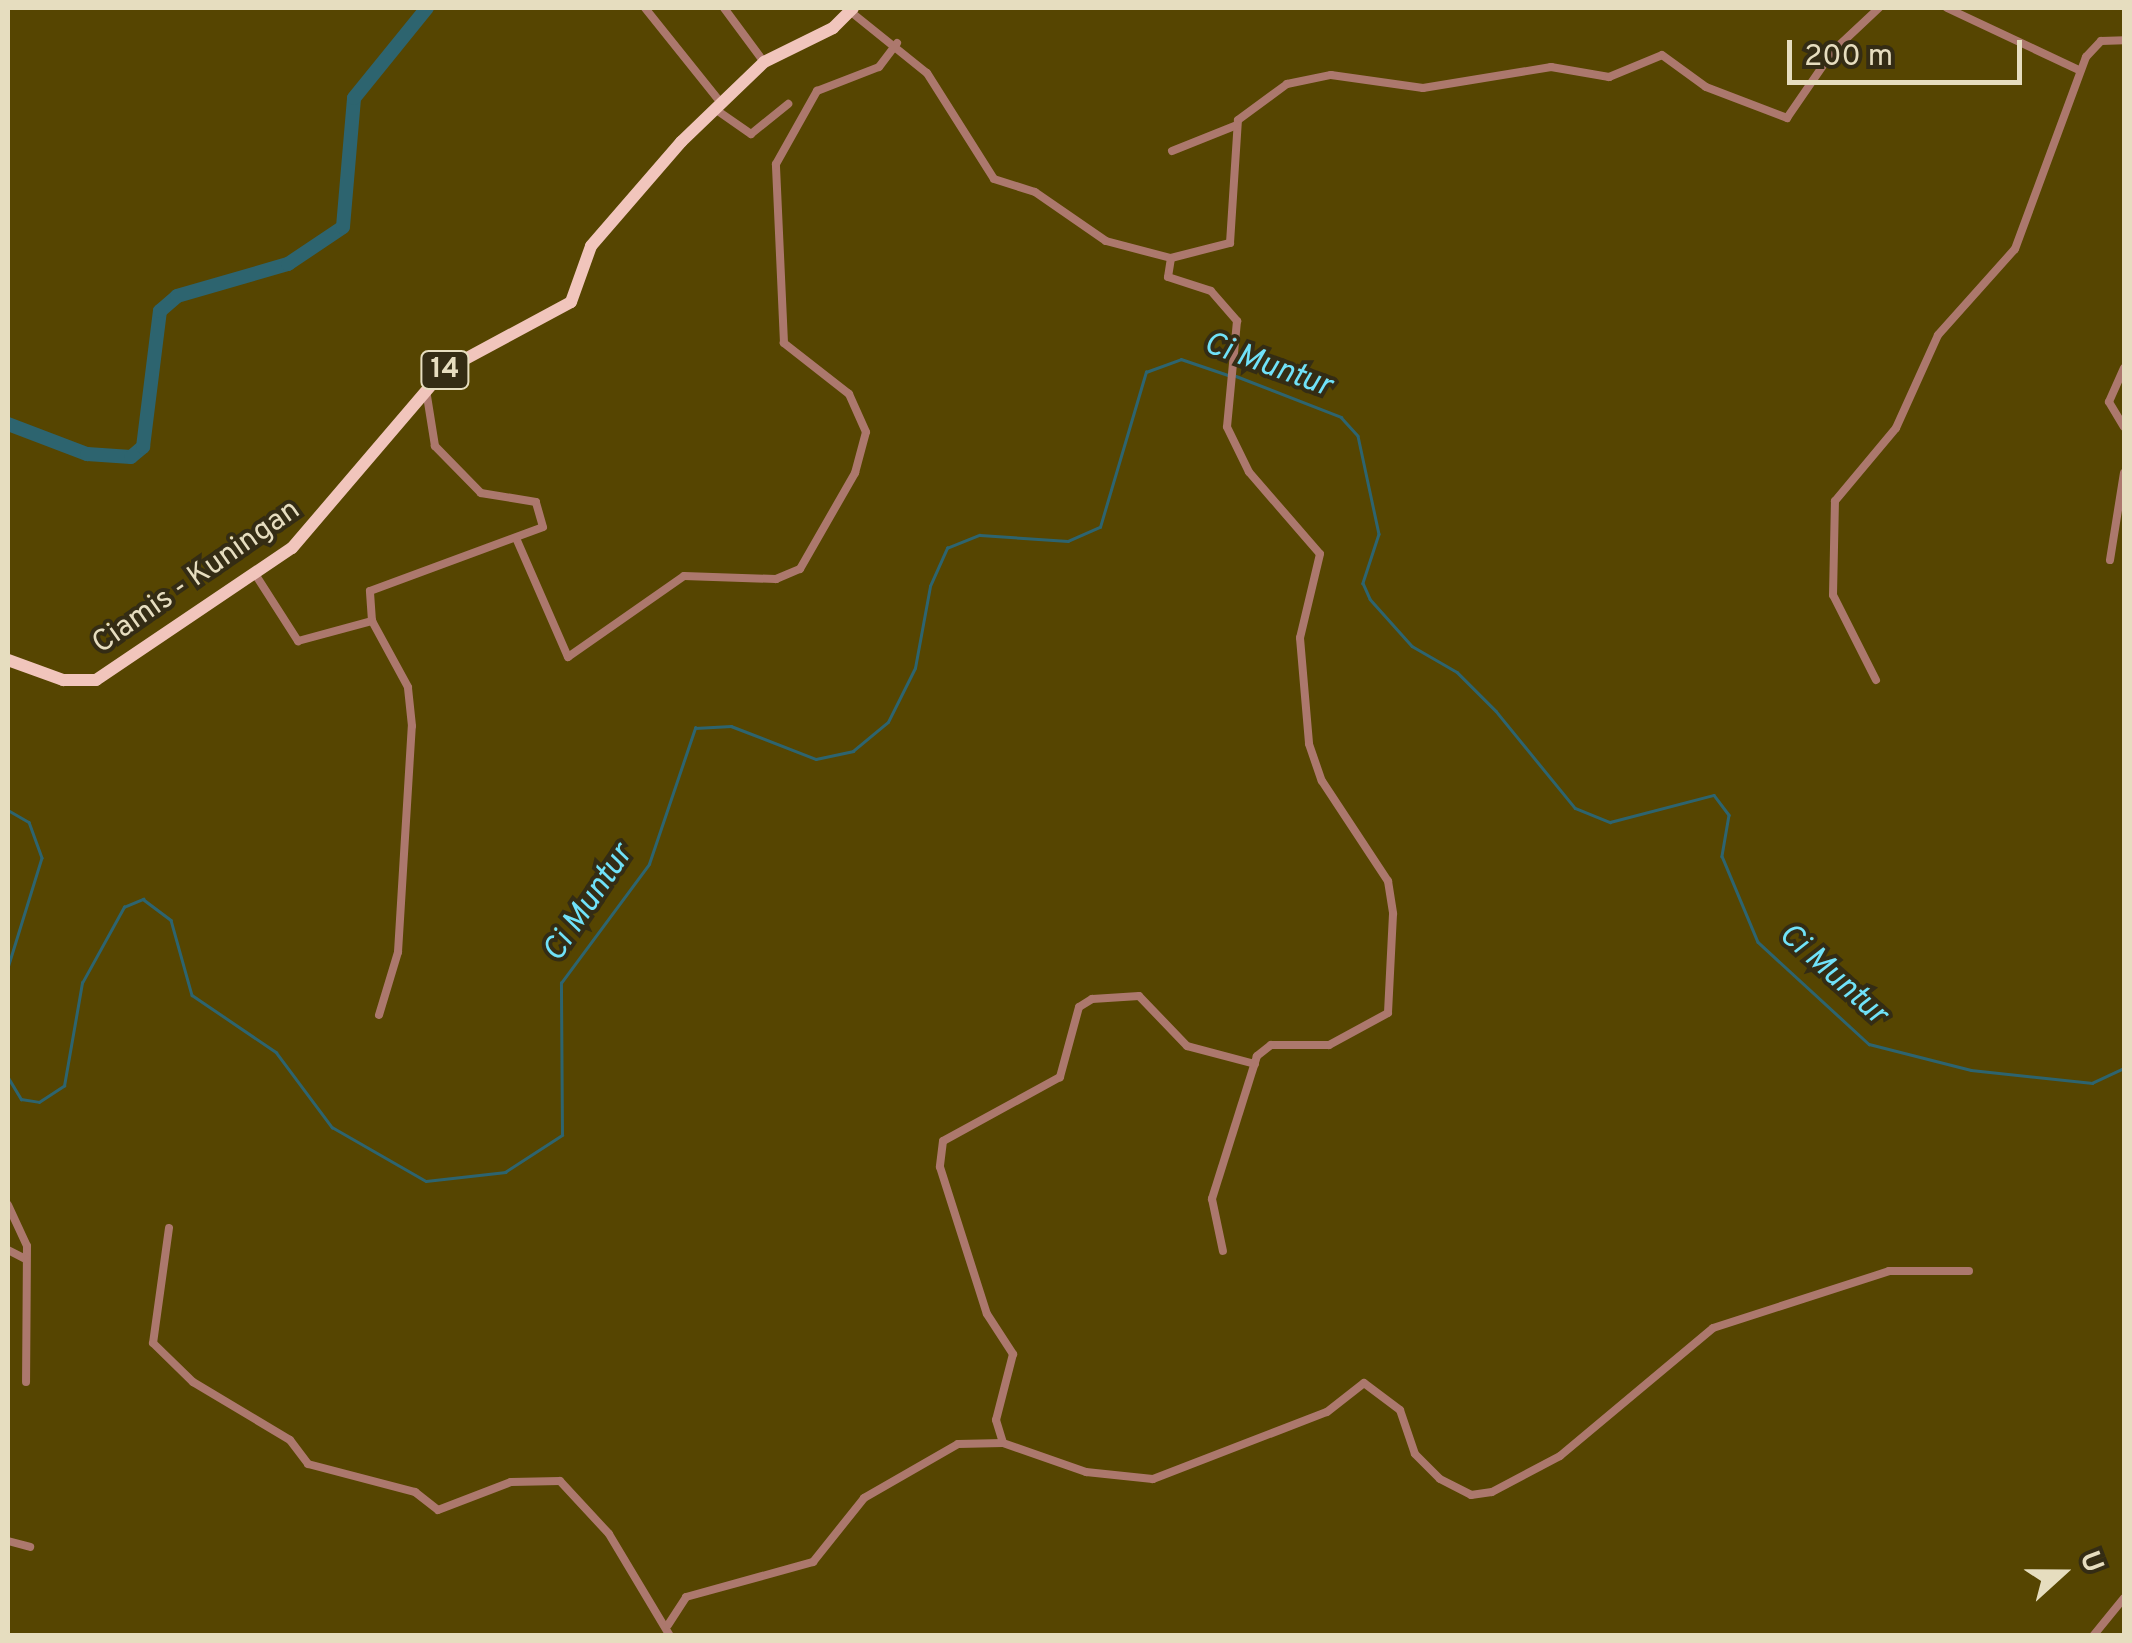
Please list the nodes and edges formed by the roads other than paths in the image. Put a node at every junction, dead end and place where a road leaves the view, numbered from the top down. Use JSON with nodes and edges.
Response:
{"nodes":[{"id":1,"x":645,"y":8,"type":"edge"},
{"id":2,"x":724,"y":8,"type":"edge"},
{"id":3,"x":1879,"y":8,"type":"edge"},
{"id":4,"x":1948,"y":8,"type":"edge"},
{"id":5,"x":852,"y":10,"type":"edge"},
{"id":6,"x":2124,"y":40,"type":"edge"},
{"id":7,"x":897,"y":43,"type":"junction"},
{"id":8,"x":764,"y":62,"type":"junction"},
{"id":9,"x":2078,"y":70,"type":"junction"},
{"id":10,"x":788,"y":104,"type":"dead end"},
{"id":11,"x":718,"y":106,"type":"junction"},
{"id":12,"x":1237,"y":124,"type":"junction"},
{"id":13,"x":1172,"y":151,"type":"dead end"},
{"id":14,"x":1172,"y":258,"type":"junction"},
{"id":15,"x":2124,"y":368,"type":"edge"},
{"id":16,"x":426,"y":390,"type":"junction"},
{"id":17,"x":2124,"y":427,"type":"edge"},
{"id":18,"x":2124,"y":472,"type":"edge"},
{"id":19,"x":516,"y":538,"type":"junction"},
{"id":20,"x":2110,"y":560,"type":"dead end"},
{"id":21,"x":255,"y":574,"type":"junction"},
{"id":22,"x":372,"y":621,"type":"junction"},
{"id":23,"x":8,"y":660,"type":"edge"},
{"id":24,"x":1876,"y":680,"type":"dead end"},
{"id":25,"x":378,"y":1015,"type":"dead end"},
{"id":26,"x":1255,"y":1064,"type":"junction"},
{"id":27,"x":8,"y":1205,"type":"edge"},
{"id":28,"x":169,"y":1228,"type":"dead end"},
{"id":29,"x":8,"y":1250,"type":"edge"},
{"id":30,"x":1224,"y":1251,"type":"dead end"},
{"id":31,"x":26,"y":1259,"type":"junction"},
{"id":32,"x":1970,"y":1272,"type":"dead end"},
{"id":33,"x":26,"y":1382,"type":"dead end"},
{"id":34,"x":1003,"y":1444,"type":"junction"},
{"id":35,"x":8,"y":1541,"type":"edge"},
{"id":36,"x":30,"y":1548,"type":"dead end"},
{"id":37,"x":2124,"y":1598,"type":"edge"},
{"id":38,"x":668,"y":1625,"type":"junction"},
{"id":39,"x":670,"y":1636,"type":"edge"},
{"id":40,"x":2093,"y":1636,"type":"edge"}],
"edges":[{"from":1,"to":11,"type":"street"},
{"from":2,"to":8,"type":"street"},
{"from":3,"to":12,"type":"street"},
{"from":4,"to":9,"type":"street"},
{"from":5,"to":7,"type":"street"},
{"from":5,"to":8,"type":"highway","name":"Ciamis - Kuningan","number":"14"},
{"from":6,"to":9,"type":"street"},
{"from":7,"to":14,"type":"street"},
{"from":7,"to":19,"type":"street"},
{"from":8,"to":11,"type":"highway","name":"Ciamis - Kuningan","number":"14"},
{"from":9,"to":24,"type":"street"},
{"from":10,"to":11,"type":"street"},
{"from":11,"to":16,"type":"highway","name":"Ciamis - Kuningan","number":"14"},
{"from":12,"to":13,"type":"street"},
{"from":12,"to":14,"type":"street"},
{"from":14,"to":26,"type":"street"},
{"from":15,"to":17,"type":"street"},
{"from":16,"to":19,"type":"street"},
{"from":16,"to":21,"type":"highway","name":"Ciamis - Kuningan","number":"14"},
{"from":18,"to":20,"type":"street"},
{"from":19,"to":22,"type":"street"},
{"from":21,"to":22,"type":"street"},
{"from":21,"to":23,"type":"highway","name":"Ciamis - Kuningan","number":"14"},
{"from":22,"to":25,"type":"street"},
{"from":26,"to":30,"type":"street"},
{"from":26,"to":34,"type":"street"},
{"from":27,"to":31,"type":"street"},
{"from":28,"to":38,"type":"street"},
{"from":29,"to":31,"type":"street"},
{"from":31,"to":33,"type":"street"},
{"from":32,"to":34,"type":"street"},
{"from":34,"to":38,"type":"street"},
{"from":35,"to":36,"type":"street"},
{"from":37,"to":40,"type":"street"},
{"from":38,"to":39,"type":"street"}]}
